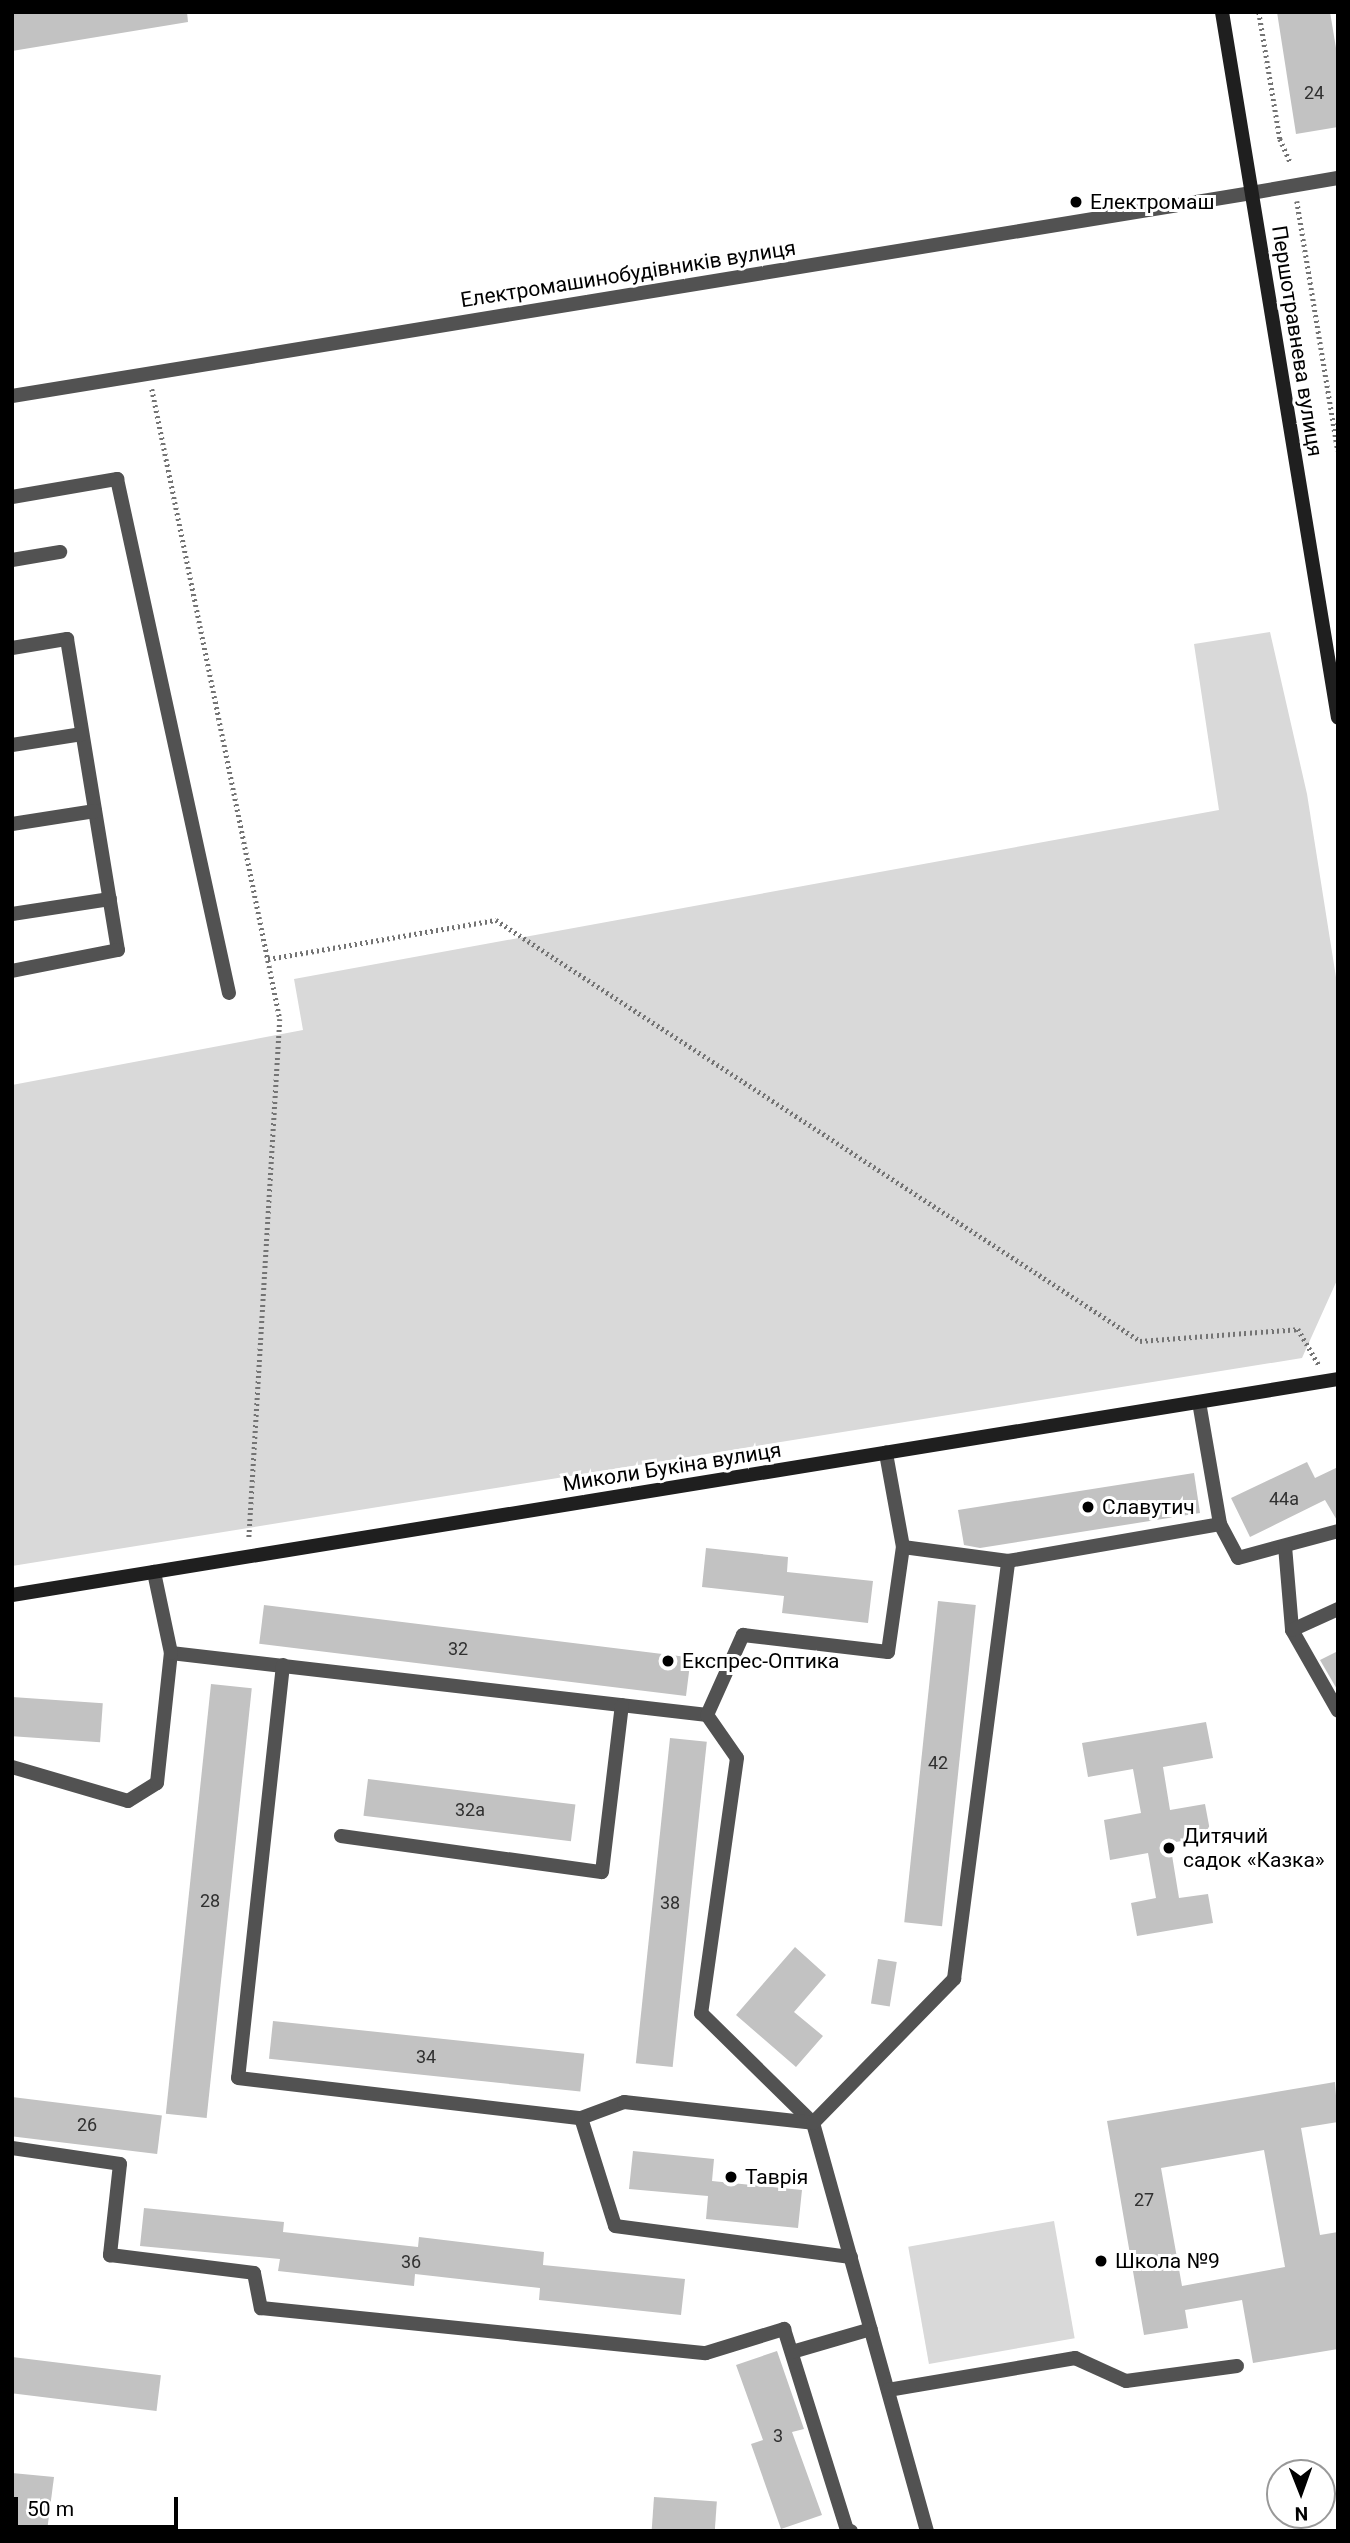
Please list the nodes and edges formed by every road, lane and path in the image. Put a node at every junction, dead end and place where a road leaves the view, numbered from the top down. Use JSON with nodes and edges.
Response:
{"nodes":[{"id":1,"x":1222,"y":12,"type":"edge"},
{"id":2,"x":1259,"y":12,"type":"edge"},
{"id":3,"x":1291,"y":164,"type":"dead end"},
{"id":4,"x":1338,"y":178,"type":"edge"},
{"id":5,"x":1251,"y":193,"type":"junction"},
{"id":6,"x":1297,"y":200,"type":"dead end"},
{"id":7,"x":12,"y":396,"type":"edge"},
{"id":8,"x":1338,"y":451,"type":"edge"},
{"id":9,"x":12,"y":497,"type":"edge"},
{"id":10,"x":60,"y":552,"type":"dead end"},
{"id":11,"x":12,"y":560,"type":"edge"},
{"id":12,"x":12,"y":648,"type":"edge"},
{"id":13,"x":1338,"y":718,"type":"edge"},
{"id":14,"x":82,"y":734,"type":"junction"},
{"id":15,"x":12,"y":746,"type":"edge"},
{"id":16,"x":95,"y":811,"type":"junction"},
{"id":17,"x":12,"y":824,"type":"edge"},
{"id":18,"x":110,"y":899,"type":"junction"},
{"id":19,"x":12,"y":914,"type":"edge"},
{"id":20,"x":268,"y":960,"type":"dead end"},
{"id":21,"x":12,"y":971,"type":"edge"},
{"id":22,"x":229,"y":993,"type":"dead end"},
{"id":23,"x":1333,"y":1380,"type":"edge"},
{"id":24,"x":1199,"y":1402,"type":"junction"},
{"id":25,"x":886,"y":1453,"type":"junction"},
{"id":26,"x":1220,"y":1524,"type":"junction"},
{"id":27,"x":1338,"y":1531,"type":"edge"},
{"id":28,"x":1285,"y":1546,"type":"junction"},
{"id":29,"x":903,"y":1547,"type":"junction"},
{"id":30,"x":1008,"y":1561,"type":"junction"},
{"id":31,"x":154,"y":1572,"type":"junction"},
{"id":32,"x":12,"y":1595,"type":"edge"},
{"id":33,"x":1338,"y":1609,"type":"edge"},
{"id":34,"x":1292,"y":1630,"type":"junction"},
{"id":35,"x":171,"y":1653,"type":"junction"},
{"id":36,"x":283,"y":1664,"type":"junction"},
{"id":37,"x":622,"y":1705,"type":"junction"},
{"id":38,"x":1338,"y":1711,"type":"edge"},
{"id":39,"x":707,"y":1716,"type":"junction"},
{"id":40,"x":12,"y":1767,"type":"edge"},
{"id":41,"x":341,"y":1836,"type":"dead end"},
{"id":42,"x":581,"y":2118,"type":"junction"},
{"id":43,"x":813,"y":2123,"type":"junction"},
{"id":44,"x":12,"y":2148,"type":"edge"},
{"id":45,"x":851,"y":2257,"type":"junction"},
{"id":46,"x":871,"y":2329,"type":"junction"},
{"id":47,"x":792,"y":2352,"type":"junction"},
{"id":48,"x":1237,"y":2366,"type":"dead end"},
{"id":49,"x":888,"y":2390,"type":"junction"},
{"id":50,"x":851,"y":2531,"type":"edge"},
{"id":51,"x":928,"y":2531,"type":"edge"}],
"edges":[{"from":1,"to":5,"type":"street","name":"Першотравнева вулиця"},
{"from":2,"to":3,"type":"path"},
{"from":4,"to":5,"type":"street","name":"Електромашинобудівників вулиця"},
{"from":5,"to":7,"type":"street","name":"Електромашинобудівників вулиця"},
{"from":5,"to":13,"type":"street","name":"Першотравнева вулиця"},
{"from":6,"to":8,"type":"path"},
{"from":9,"to":22,"type":"street"},
{"from":10,"to":11,"type":"street"},
{"from":12,"to":14,"type":"street"},
{"from":14,"to":15,"type":"street"},
{"from":14,"to":16,"type":"street"},
{"from":16,"to":17,"type":"street"},
{"from":16,"to":18,"type":"street"},
{"from":18,"to":19,"type":"street"},
{"from":18,"to":21,"type":"street"},
{"from":20,"to":23,"type":"path"},
{"from":23,"to":24,"type":"street","name":"Миколи Букіна вулиця"},
{"from":24,"to":25,"type":"street","name":"Миколи Букіна вулиця"},
{"from":24,"to":26,"type":"street"},
{"from":25,"to":29,"type":"street"},
{"from":25,"to":31,"type":"street","name":"Миколи Букіна вулиця"},
{"from":26,"to":28,"type":"street"},
{"from":26,"to":30,"type":"street"},
{"from":27,"to":28,"type":"street"},
{"from":28,"to":34,"type":"street"},
{"from":29,"to":30,"type":"street"},
{"from":29,"to":39,"type":"street"},
{"from":30,"to":43,"type":"street"},
{"from":31,"to":32,"type":"street","name":"Миколи Букіна вулиця"},
{"from":31,"to":35,"type":"street"},
{"from":33,"to":34,"type":"street"},
{"from":34,"to":38,"type":"street"},
{"from":35,"to":36,"type":"street"},
{"from":35,"to":40,"type":"street"},
{"from":36,"to":37,"type":"street"},
{"from":36,"to":42,"type":"street"},
{"from":37,"to":39,"type":"street"},
{"from":37,"to":41,"type":"street"},
{"from":39,"to":43,"type":"street"},
{"from":42,"to":43,"type":"street"},
{"from":42,"to":45,"type":"street"},
{"from":43,"to":45,"type":"street"},
{"from":44,"to":47,"type":"street"},
{"from":45,"to":46,"type":"street"},
{"from":46,"to":47,"type":"street"},
{"from":46,"to":49,"type":"street"},
{"from":47,"to":50,"type":"street"},
{"from":48,"to":49,"type":"street"},
{"from":49,"to":51,"type":"street"}]}
